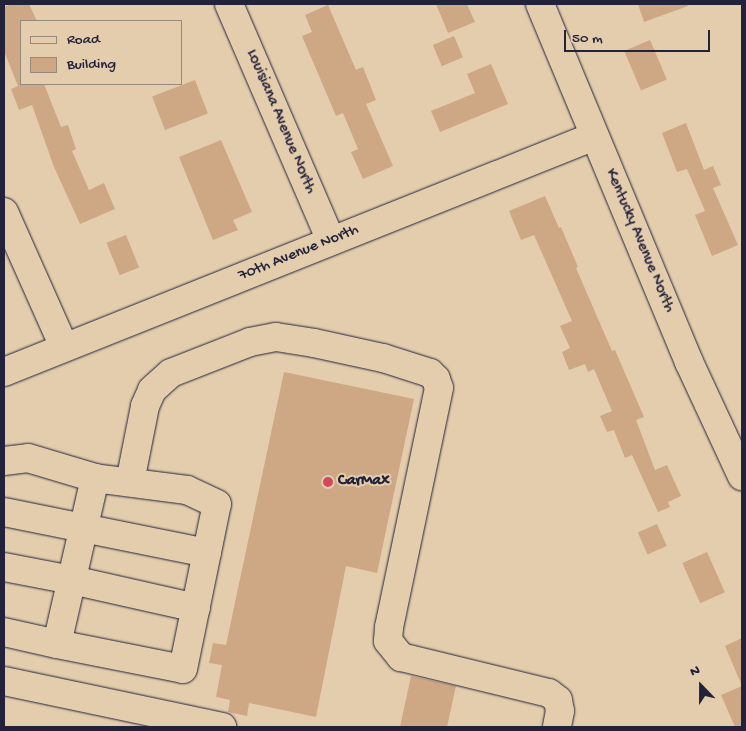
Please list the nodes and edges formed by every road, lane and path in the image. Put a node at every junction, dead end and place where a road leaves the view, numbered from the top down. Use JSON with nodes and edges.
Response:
{"nodes":[{"id":1,"x":229,"y":4,"type":"edge"},
{"id":2,"x":540,"y":4,"type":"edge"},
{"id":3,"x":595,"y":136,"type":"junction"},
{"id":4,"x":4,"y":212,"type":"edge"},
{"id":5,"x":331,"y":241,"type":"junction"},
{"id":6,"x":64,"y":348,"type":"junction"},
{"id":7,"x":4,"y":372,"type":"edge"},
{"id":8,"x":4,"y":461,"type":"edge"},
{"id":9,"x":742,"y":476,"type":"edge"},
{"id":10,"x":95,"y":478,"type":"junction"},
{"id":11,"x":130,"y":482,"type":"junction"},
{"id":12,"x":4,"y":512,"type":"edge"},
{"id":13,"x":83,"y":529,"type":"junction"},
{"id":14,"x":207,"y":553,"type":"junction"},
{"id":15,"x":4,"y":567,"type":"edge"},
{"id":16,"x":72,"y":580,"type":"junction"},
{"id":17,"x":196,"y":608,"type":"junction"},
{"id":18,"x":4,"y":632,"type":"edge"},
{"id":19,"x":57,"y":644,"type":"junction"},
{"id":20,"x":4,"y":681,"type":"edge"},
{"id":21,"x":222,"y":727,"type":"edge"},
{"id":22,"x":557,"y":727,"type":"edge"}],
"edges":[{"from":1,"to":5,"type":"street","name":"Louisiana Avenue North"},
{"from":2,"to":3,"type":"street","name":"Kentucky Avenue North"},
{"from":3,"to":5,"type":"street","name":"70th Avenue North"},
{"from":3,"to":9,"type":"street","name":"Kentucky Avenue North"},
{"from":4,"to":6,"type":"street"},
{"from":5,"to":6,"type":"street","name":"70th Avenue North"},
{"from":6,"to":7,"type":"street","name":"70th Avenue North"},
{"from":8,"to":10,"type":"street"},
{"from":10,"to":11,"type":"street"},
{"from":10,"to":13,"type":"street"},
{"from":11,"to":14,"type":"street"},
{"from":11,"to":22,"type":"street"},
{"from":12,"to":13,"type":"street"},
{"from":13,"to":14,"type":"street"},
{"from":13,"to":16,"type":"street"},
{"from":14,"to":17,"type":"street"},
{"from":15,"to":16,"type":"street"},
{"from":16,"to":17,"type":"street"},
{"from":16,"to":19,"type":"street"},
{"from":17,"to":19,"type":"street"},
{"from":18,"to":19,"type":"street"},
{"from":20,"to":21,"type":"street"}]}
